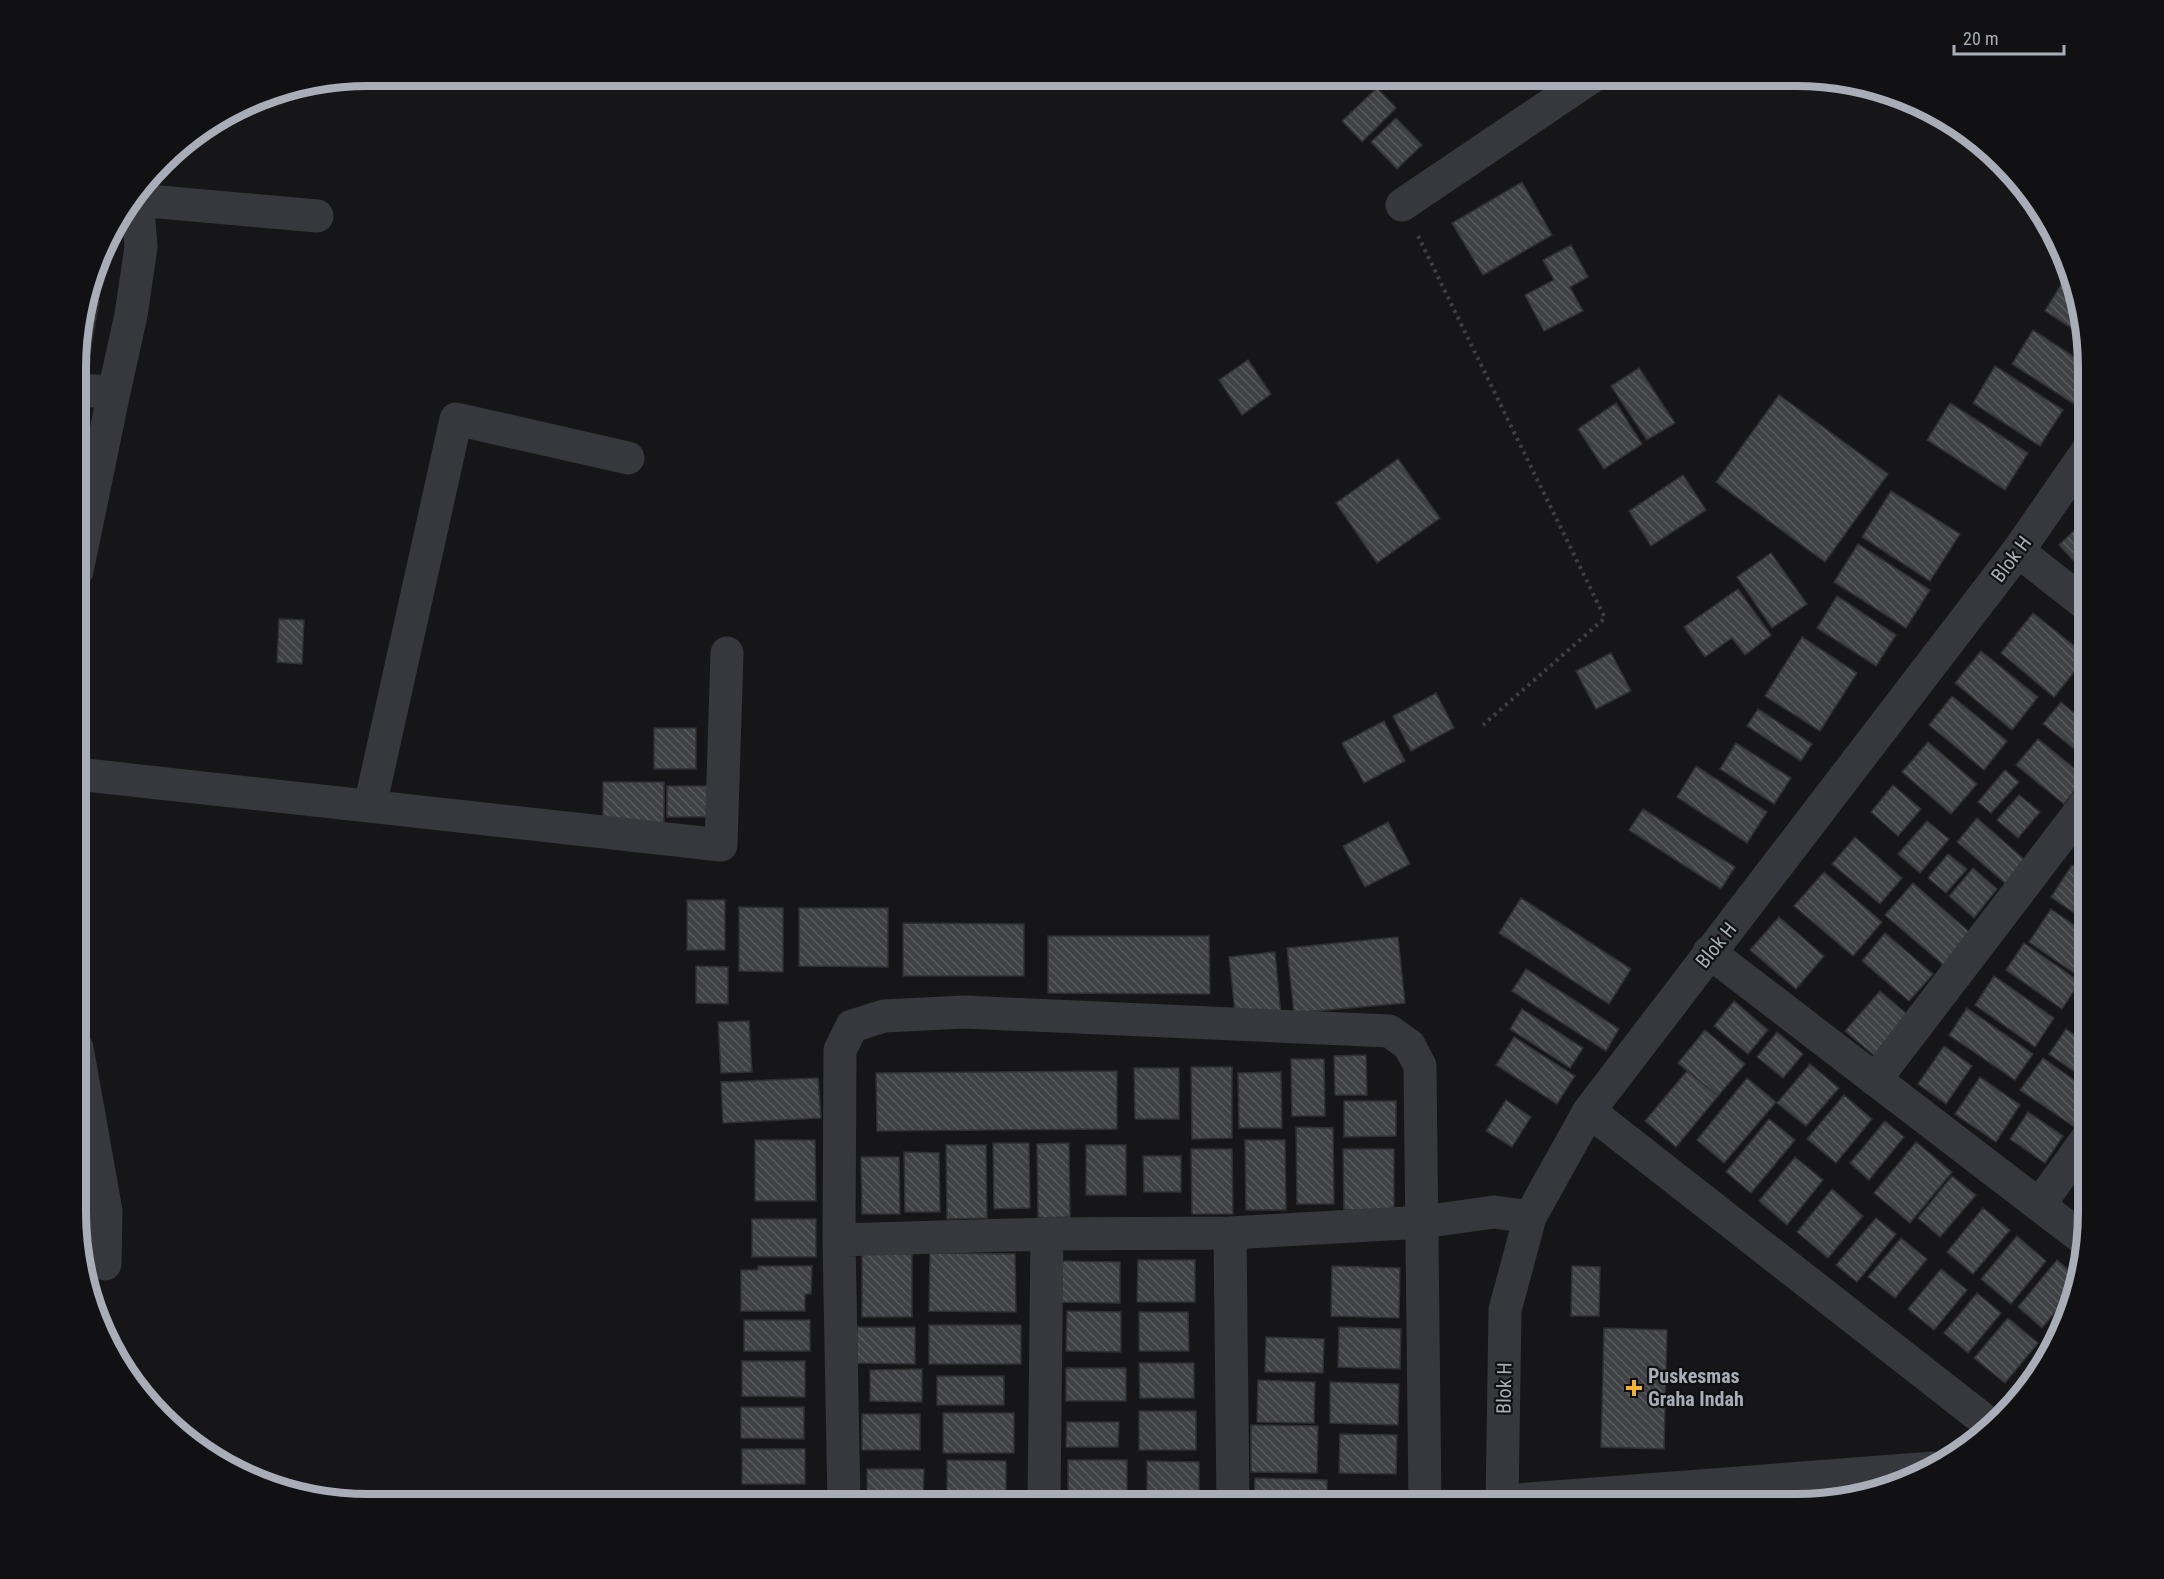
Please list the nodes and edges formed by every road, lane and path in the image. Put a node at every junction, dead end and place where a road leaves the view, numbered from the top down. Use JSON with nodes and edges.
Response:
{"nodes":[{"id":1,"x":1577,"y":86,"type":"edge"},
{"id":2,"x":142,"y":199,"type":"edge"},
{"id":3,"x":138,"y":205,"type":"edge"},
{"id":4,"x":1402,"y":205,"type":"joint"},
{"id":5,"x":317,"y":216,"type":"dead end"},
{"id":6,"x":86,"y":390,"type":"edge"},
{"id":7,"x":114,"y":392,"type":"junction"},
{"id":8,"x":628,"y":458,"type":"dead end"},
{"id":9,"x":2078,"y":464,"type":"edge"},
{"id":10,"x":86,"y":527,"type":"edge"},
{"id":11,"x":2018,"y":551,"type":"junction"},
{"id":12,"x":2078,"y":598,"type":"edge"},
{"id":13,"x":727,"y":653,"type":"dead end"},
{"id":14,"x":1483,"y":725,"type":"dead end"},
{"id":15,"x":86,"y":775,"type":"edge"},
{"id":16,"x":370,"y":806,"type":"junction"},
{"id":17,"x":2078,"y":814,"type":"edge"},
{"id":18,"x":1709,"y":952,"type":"junction"},
{"id":19,"x":1875,"y":1080,"type":"junction"},
{"id":20,"x":86,"y":1099,"type":"edge"},
{"id":21,"x":1589,"y":1111,"type":"junction"},
{"id":22,"x":2078,"y":1151,"type":"edge"},
{"id":23,"x":2040,"y":1204,"type":"junction"},
{"id":24,"x":1530,"y":1217,"type":"junction"},
{"id":25,"x":1424,"y":1222,"type":"junction"},
{"id":26,"x":1230,"y":1233,"type":"junction"},
{"id":27,"x":1047,"y":1234,"type":"junction"},
{"id":28,"x":2078,"y":1234,"type":"edge"},
{"id":29,"x":839,"y":1240,"type":"junction"},
{"id":30,"x":105,"y":1264,"type":"dead end"},
{"id":31,"x":1986,"y":1421,"type":"edge"},
{"id":32,"x":1909,"y":1470,"type":"edge"},
{"id":33,"x":844,"y":1494,"type":"edge"},
{"id":34,"x":1044,"y":1494,"type":"edge"},
{"id":35,"x":1233,"y":1494,"type":"edge"},
{"id":36,"x":1425,"y":1494,"type":"edge"},
{"id":37,"x":1503,"y":1494,"type":"edge"},
{"id":38,"x":1614,"y":1494,"type":"edge"}],
"edges":[{"from":1,"to":4,"type":"street"},
{"from":2,"to":5,"type":"street"},
{"from":3,"to":7,"type":"street"},
{"from":4,"to":14,"type":"path"},
{"from":6,"to":7,"type":"street"},
{"from":7,"to":10,"type":"street"},
{"from":8,"to":16,"type":"street"},
{"from":9,"to":11,"type":"street","name":"Blok H"},
{"from":11,"to":12,"type":"street"},
{"from":11,"to":18,"type":"street","name":"Blok H"},
{"from":13,"to":16,"type":"street"},
{"from":15,"to":16,"type":"street"},
{"from":17,"to":19,"type":"street"},
{"from":18,"to":19,"type":"street"},
{"from":18,"to":21,"type":"street","name":"Blok H"},
{"from":19,"to":23,"type":"street"},
{"from":20,"to":30,"type":"street"},
{"from":21,"to":24,"type":"street","name":"Blok H"},
{"from":21,"to":31,"type":"street"},
{"from":22,"to":23,"type":"street"},
{"from":23,"to":28,"type":"street"},
{"from":24,"to":25,"type":"street"},
{"from":24,"to":37,"type":"street","name":"Blok H"},
{"from":25,"to":26,"type":"street"},
{"from":25,"to":29,"type":"street"},
{"from":25,"to":36,"type":"street"},
{"from":26,"to":27,"type":"street"},
{"from":26,"to":35,"type":"street"},
{"from":27,"to":29,"type":"street"},
{"from":27,"to":34,"type":"street"},
{"from":29,"to":33,"type":"street"},
{"from":32,"to":38,"type":"street"}]}
